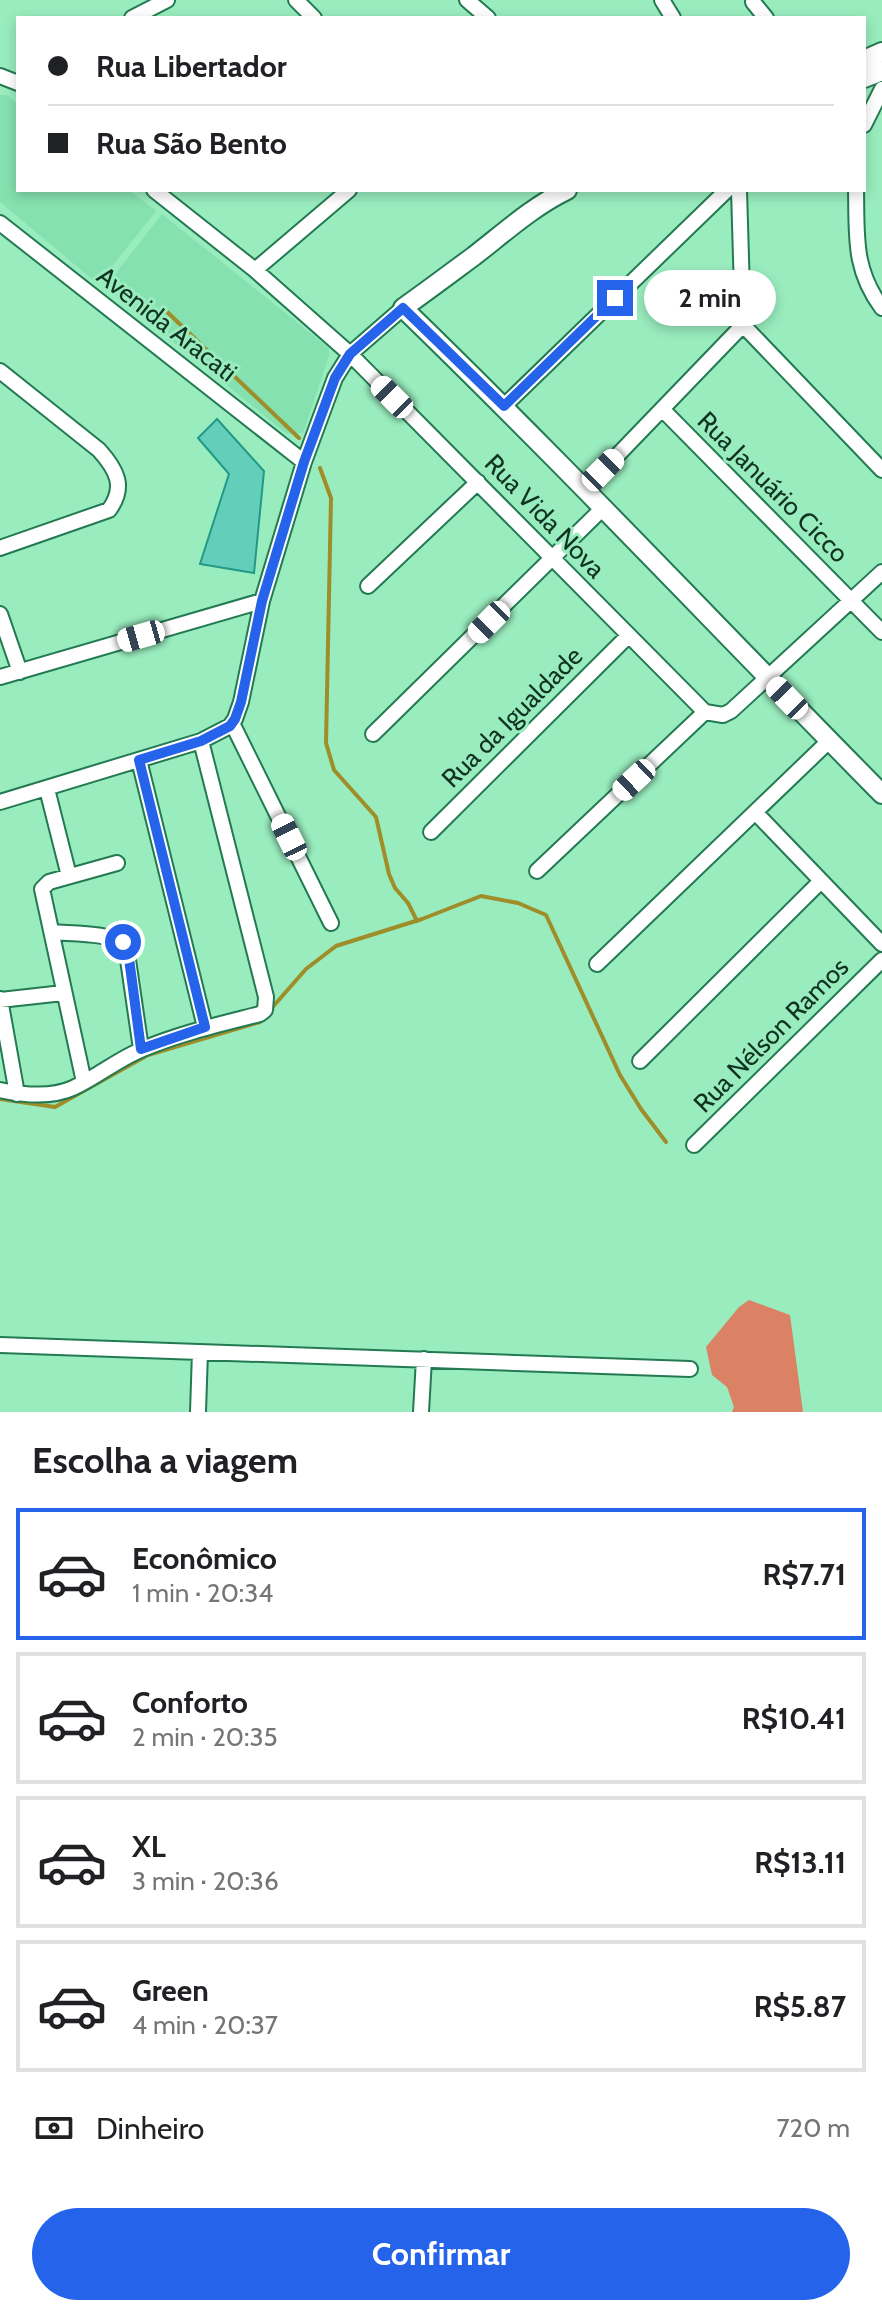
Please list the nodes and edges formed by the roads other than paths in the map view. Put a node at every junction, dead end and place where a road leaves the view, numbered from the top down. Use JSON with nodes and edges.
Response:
{"nodes":[{"id":1,"x":167,"y":0,"type":"edge"},
{"id":2,"x":296,"y":0,"type":"edge"},
{"id":3,"x":467,"y":0,"type":"edge"},
{"id":4,"x":139,"y":16,"type":"edge"},
{"id":5,"x":312,"y":16,"type":"edge"},
{"id":6,"x":486,"y":16,"type":"edge"},
{"id":7,"x":882,"y":89,"type":"edge"},
{"id":8,"x":866,"y":121,"type":"edge"},
{"id":9,"x":157,"y":192,"type":"edge"},
{"id":10,"x":563,"y":192,"type":"edge"},
{"id":11,"x":725,"y":192,"type":"edge"},
{"id":12,"x":739,"y":192,"type":"edge"},
{"id":13,"x":856,"y":192,"type":"edge"},
{"id":14,"x":338,"y":193,"type":"edge"},
{"id":15,"x":0,"y":223,"type":"edge"},
{"id":16,"x":255,"y":270,"type":"junction"},
{"id":17,"x":403,"y":308,"type":"junction"},
{"id":18,"x":882,"y":308,"type":"edge"},
{"id":19,"x":743,"y":325,"type":"junction"},
{"id":20,"x":350,"y":354,"type":"junction"},
{"id":21,"x":0,"y":371,"type":"edge"},
{"id":22,"x":504,"y":406,"type":"junction"},
{"id":23,"x":663,"y":410,"type":"junction"},
{"id":24,"x":304,"y":462,"type":"junction"},
{"id":25,"x":882,"y":470,"type":"edge"},
{"id":26,"x":478,"y":482,"type":"junction"},
{"id":27,"x":584,"y":490,"type":"junction"},
{"id":28,"x":602,"y":509,"type":"junction"},
{"id":29,"x":0,"y":548,"type":"edge"},
{"id":30,"x":553,"y":558,"type":"junction"},
{"id":31,"x":882,"y":572,"type":"edge"},
{"id":32,"x":368,"y":586,"type":"dead end"},
{"id":33,"x":262,"y":601,"type":"junction"},
{"id":34,"x":852,"y":602,"type":"junction"},
{"id":35,"x":0,"y":614,"type":"edge"},
{"id":36,"x":882,"y":632,"type":"edge"},
{"id":37,"x":628,"y":636,"type":"junction"},
{"id":38,"x":20,"y":672,"type":"junction"},
{"id":39,"x":0,"y":677,"type":"edge"},
{"id":40,"x":766,"y":677,"type":"junction"},
{"id":41,"x":705,"y":712,"type":"junction"},
{"id":42,"x":232,"y":723,"type":"junction"},
{"id":43,"x":373,"y":734,"type":"dead end"},
{"id":44,"x":201,"y":741,"type":"junction"},
{"id":45,"x":829,"y":741,"type":"junction"},
{"id":46,"x":139,"y":760,"type":"junction"},
{"id":47,"x":47,"y":789,"type":"junction"},
{"id":48,"x":882,"y":794,"type":"edge"},
{"id":49,"x":0,"y":802,"type":"edge"},
{"id":50,"x":756,"y":813,"type":"junction"},
{"id":51,"x":431,"y":832,"type":"dead end"},
{"id":52,"x":117,"y":863,"type":"dead end"},
{"id":53,"x":537,"y":871,"type":"dead end"},
{"id":54,"x":69,"y":876,"type":"junction"},
{"id":55,"x":821,"y":881,"type":"junction"},
{"id":56,"x":331,"y":923,"type":"dead end"},
{"id":57,"x":52,"y":932,"type":"junction"},
{"id":58,"x":878,"y":933,"type":"edge"},
{"id":59,"x":882,"y":960,"type":"edge"},
{"id":60,"x":597,"y":964,"type":"dead end"},
{"id":61,"x":63,"y":993,"type":"junction"},
{"id":62,"x":0,"y":1000,"type":"edge"},
{"id":63,"x":205,"y":1027,"type":"junction"},
{"id":64,"x":141,"y":1049,"type":"junction"},
{"id":65,"x":640,"y":1061,"type":"dead end"},
{"id":66,"x":84,"y":1082,"type":"junction"},
{"id":67,"x":0,"y":1090,"type":"edge"},
{"id":68,"x":17,"y":1094,"type":"junction"},
{"id":69,"x":694,"y":1145,"type":"dead end"},
{"id":70,"x":0,"y":1345,"type":"edge"},
{"id":71,"x":200,"y":1352,"type":"junction"},
{"id":72,"x":424,"y":1359,"type":"junction"},
{"id":73,"x":690,"y":1369,"type":"dead end"},
{"id":74,"x":198,"y":1412,"type":"edge"},
{"id":75,"x":421,"y":1412,"type":"edge"}],
"edges":[{"from":1,"to":4,"type":"street"},
{"from":2,"to":5,"type":"street"},
{"from":3,"to":6,"type":"street"},
{"from":7,"to":8,"type":"street"},
{"from":9,"to":16,"type":"street","name":"Rua Vida Nova"},
{"from":10,"to":17,"type":"street"},
{"from":11,"to":22,"type":"street"},
{"from":12,"to":19,"type":"street"},
{"from":13,"to":18,"type":"street"},
{"from":14,"to":16,"type":"street"},
{"from":15,"to":24,"type":"street","name":"Avenida Aracati"},
{"from":16,"to":20,"type":"street","name":"Rua Vida Nova"},
{"from":17,"to":20,"type":"street"},
{"from":17,"to":22,"type":"street"},
{"from":19,"to":23,"type":"street"},
{"from":19,"to":25,"type":"street"},
{"from":20,"to":24,"type":"street"},
{"from":20,"to":26,"type":"street","name":"Rua Vida Nova"},
{"from":21,"to":29,"type":"street"},
{"from":22,"to":27,"type":"street"},
{"from":23,"to":27,"type":"street"},
{"from":23,"to":34,"type":"street","name":"Rua Januário Cicco"},
{"from":24,"to":33,"type":"street"},
{"from":26,"to":30,"type":"street","name":"Rua Vida Nova"},
{"from":26,"to":32,"type":"street"},
{"from":27,"to":28,"type":"street"},
{"from":28,"to":30,"type":"street"},
{"from":28,"to":40,"type":"street"},
{"from":30,"to":37,"type":"street","name":"Rua Vida Nova"},
{"from":30,"to":43,"type":"street"},
{"from":31,"to":34,"type":"street"},
{"from":33,"to":38,"type":"street"},
{"from":33,"to":42,"type":"street"},
{"from":34,"to":36,"type":"street","name":"Rua Januário Cicco"},
{"from":34,"to":40,"type":"street"},
{"from":35,"to":38,"type":"street"},
{"from":37,"to":41,"type":"street","name":"Rua Vida Nova"},
{"from":37,"to":51,"type":"street","name":"Rua da Igualdade"},
{"from":38,"to":39,"type":"street"},
{"from":40,"to":41,"type":"street"},
{"from":40,"to":45,"type":"street"},
{"from":41,"to":53,"type":"street"},
{"from":42,"to":44,"type":"street"},
{"from":42,"to":56,"type":"street"},
{"from":44,"to":46,"type":"street"},
{"from":44,"to":63,"type":"street"},
{"from":45,"to":48,"type":"street"},
{"from":45,"to":50,"type":"street"},
{"from":46,"to":47,"type":"street"},
{"from":46,"to":63,"type":"street"},
{"from":47,"to":49,"type":"street"},
{"from":47,"to":54,"type":"street"},
{"from":50,"to":55,"type":"street"},
{"from":50,"to":60,"type":"street"},
{"from":52,"to":54,"type":"street"},
{"from":54,"to":57,"type":"street"},
{"from":55,"to":58,"type":"street"},
{"from":55,"to":65,"type":"street"},
{"from":57,"to":61,"type":"street"},
{"from":57,"to":64,"type":"street"},
{"from":59,"to":69,"type":"street","name":"Rua Nélson Ramos"},
{"from":61,"to":62,"type":"street"},
{"from":61,"to":66,"type":"street"},
{"from":62,"to":68,"type":"street"},
{"from":63,"to":64,"type":"street"},
{"from":64,"to":66,"type":"street"},
{"from":66,"to":68,"type":"street"},
{"from":67,"to":68,"type":"street"},
{"from":70,"to":71,"type":"street"},
{"from":71,"to":72,"type":"street"},
{"from":71,"to":74,"type":"street"},
{"from":72,"to":73,"type":"street"},
{"from":72,"to":75,"type":"street"}]}
